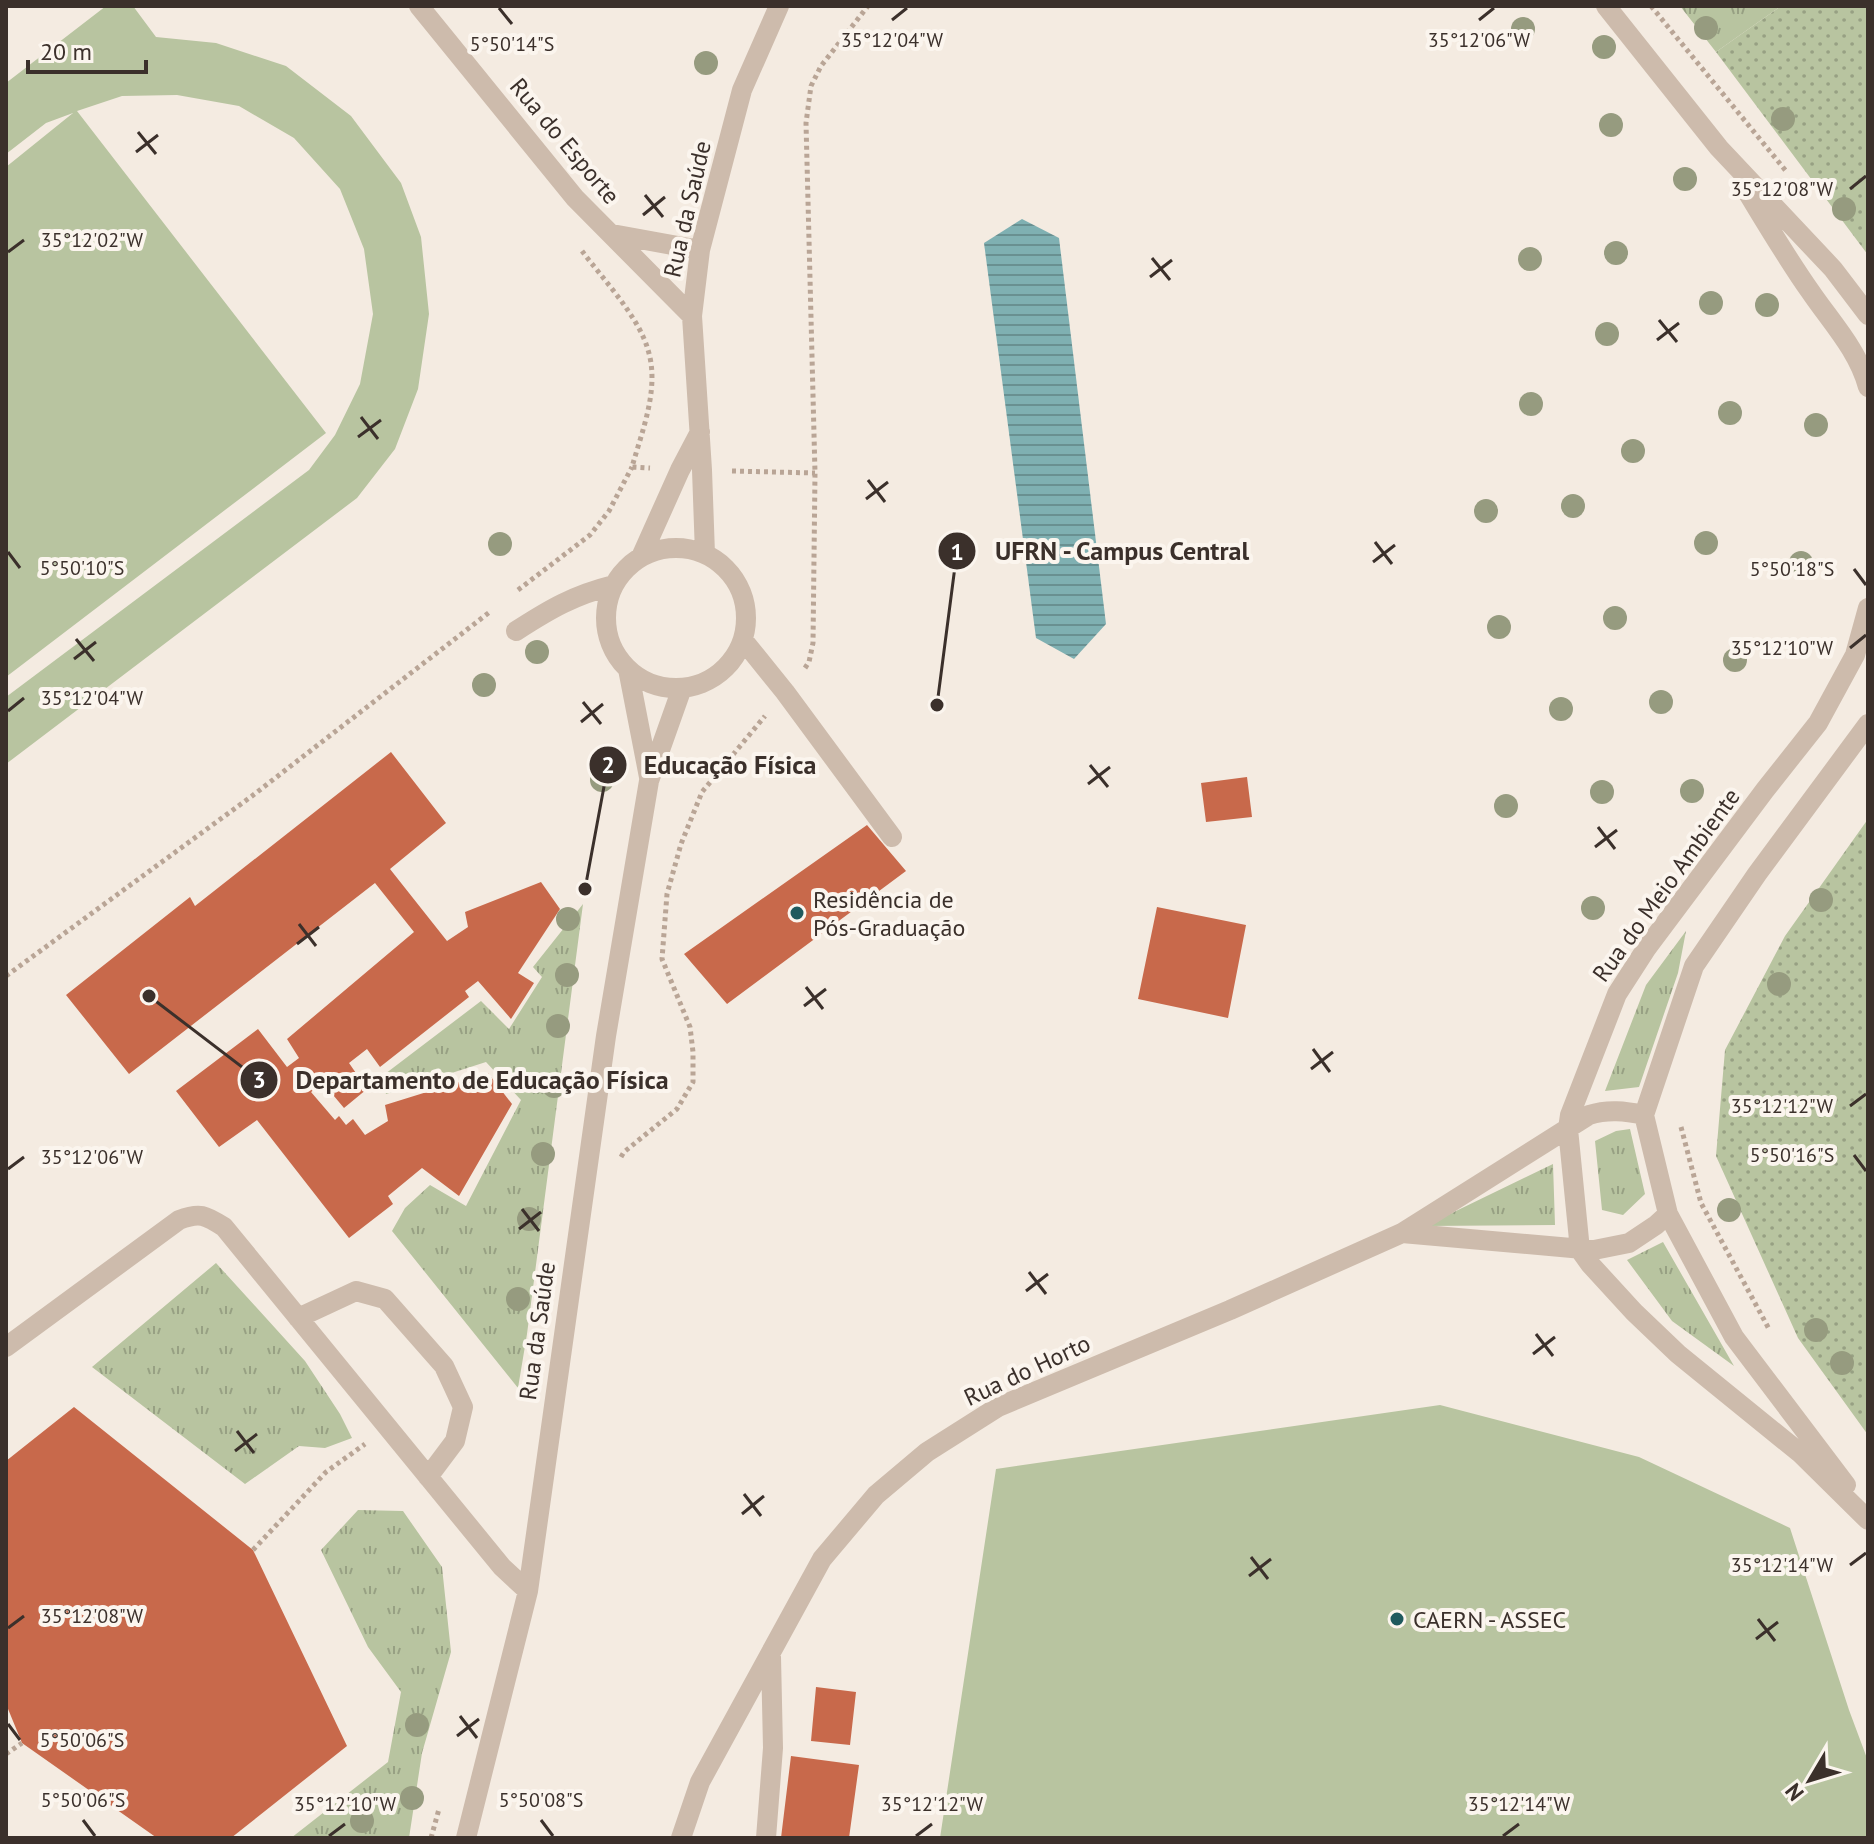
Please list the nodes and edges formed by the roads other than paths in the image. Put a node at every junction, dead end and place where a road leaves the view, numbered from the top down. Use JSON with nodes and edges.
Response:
{"nodes":[{"id":1,"x":419,"y":6,"type":"edge"},
{"id":2,"x":779,"y":6,"type":"edge"},
{"id":3,"x":1606,"y":6,"type":"edge"},
{"id":4,"x":1719,"y":148,"type":"junction"},
{"id":5,"x":612,"y":234,"type":"junction"},
{"id":6,"x":700,"y":250,"type":"junction"},
{"id":7,"x":1868,"y":315,"type":"edge"},
{"id":8,"x":692,"y":316,"type":"junction"},
{"id":9,"x":1868,"y":387,"type":"edge"},
{"id":10,"x":700,"y":432,"type":"junction"},
{"id":11,"x":705,"y":554,"type":"junction"},
{"id":12,"x":641,"y":557,"type":"junction"},
{"id":13,"x":614,"y":585,"type":"junction"},
{"id":14,"x":1868,"y":608,"type":"edge"},
{"id":15,"x":516,"y":631,"type":"dead end"},
{"id":16,"x":743,"y":640,"type":"junction"},
{"id":17,"x":628,"y":669,"type":"junction"},
{"id":18,"x":682,"y":688,"type":"junction"},
{"id":19,"x":1868,"y":724,"type":"edge"},
{"id":20,"x":649,"y":781,"type":"junction"},
{"id":21,"x":892,"y":837,"type":"dead end"},
{"id":22,"x":1644,"y":1115,"type":"junction"},
{"id":23,"x":1568,"y":1129,"type":"junction"},
{"id":24,"x":1668,"y":1214,"type":"junction"},
{"id":25,"x":1402,"y":1233,"type":"junction"},
{"id":26,"x":1580,"y":1250,"type":"junction"},
{"id":27,"x":298,"y":1318,"type":"junction"},
{"id":28,"x":6,"y":1347,"type":"edge"},
{"id":29,"x":428,"y":1477,"type":"junction"},
{"id":30,"x":1868,"y":1513,"type":"edge"},
{"id":31,"x":1868,"y":1520,"type":"edge"},
{"id":32,"x":528,"y":1591,"type":"junction"},
{"id":33,"x":771,"y":1653,"type":"junction"},
{"id":34,"x":466,"y":1838,"type":"edge"},
{"id":35,"x":681,"y":1838,"type":"edge"},
{"id":36,"x":766,"y":1838,"type":"edge"}],
"edges":[{"from":1,"to":5,"type":"lane","name":"Rua do Esporte"},
{"from":2,"to":6,"type":"lane","name":"Rua da Saúde"},
{"from":3,"to":4,"type":"lane"},
{"from":4,"to":7,"type":"lane"},
{"from":4,"to":9,"type":"lane"},
{"from":5,"to":6,"type":"lane","name":"Rua do Esporte"},
{"from":5,"to":8,"type":"lane","name":"Rua do Esporte"},
{"from":6,"to":8,"type":"lane","name":"Rua da Saúde"},
{"from":8,"to":10,"type":"lane","name":"Rua da Saúde"},
{"from":10,"to":11,"type":"lane","name":"Rua da Saúde"},
{"from":10,"to":12,"type":"lane"},
{"from":11,"to":12,"type":"lane"},
{"from":11,"to":16,"type":"lane"},
{"from":12,"to":13,"type":"lane"},
{"from":13,"to":15,"type":"lane"},
{"from":13,"to":17,"type":"lane","name":"Rua da Saúde"},
{"from":14,"to":23,"type":"lane","name":"Rua do Meio Ambiente"},
{"from":16,"to":18,"type":"lane"},
{"from":16,"to":21,"type":"lane"},
{"from":17,"to":18,"type":"lane"},
{"from":17,"to":20,"type":"lane","name":"Rua da Saúde"},
{"from":18,"to":20,"type":"lane","name":"Rua da Saúde"},
{"from":19,"to":22,"type":"lane"},
{"from":20,"to":32,"type":"lane","name":"Rua da Saúde"},
{"from":22,"to":23,"type":"lane","name":"Rua do Horto"},
{"from":22,"to":24,"type":"lane"},
{"from":23,"to":25,"type":"lane","name":"Rua do Horto"},
{"from":23,"to":26,"type":"lane","name":"Rua do Meio Ambiente"},
{"from":24,"to":26,"type":"lane","name":"Rua do Horto"},
{"from":24,"to":30,"type":"lane"},
{"from":25,"to":26,"type":"lane","name":"Rua do Horto"},
{"from":25,"to":33,"type":"lane","name":"Rua do Horto"},
{"from":26,"to":31,"type":"lane"},
{"from":27,"to":28,"type":"lane"},
{"from":27,"to":29,"type":"lane"},
{"from":27,"to":29,"type":"lane"},
{"from":29,"to":32,"type":"lane"},
{"from":32,"to":34,"type":"lane","name":"Rua da Saúde"},
{"from":33,"to":35,"type":"lane","name":"Rua do Horto"},
{"from":33,"to":36,"type":"lane"}]}
